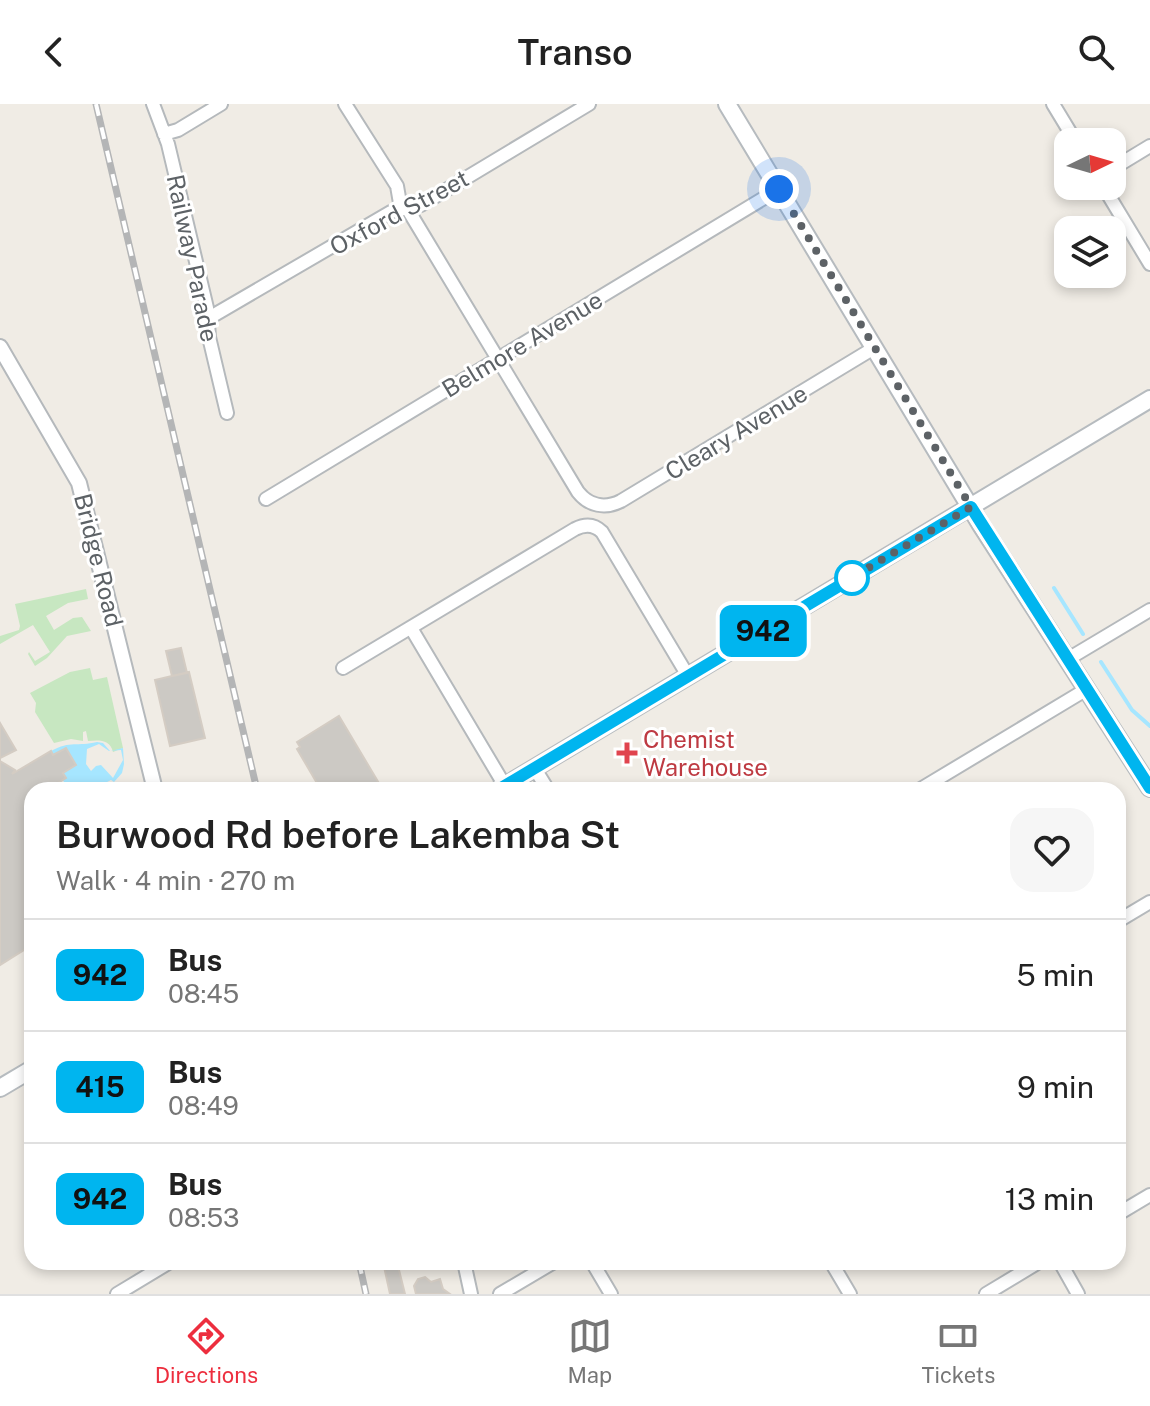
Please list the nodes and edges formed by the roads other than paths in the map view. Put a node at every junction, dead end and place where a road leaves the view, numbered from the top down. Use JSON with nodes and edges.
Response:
{"nodes":[{"id":1,"x":153,"y":104,"type":"edge"},
{"id":2,"x":221,"y":104,"type":"edge"},
{"id":3,"x":345,"y":104,"type":"edge"},
{"id":4,"x":589,"y":104,"type":"edge"},
{"id":5,"x":727,"y":104,"type":"edge"},
{"id":6,"x":1053,"y":104,"type":"edge"},
{"id":7,"x":1068,"y":128,"type":"edge"},
{"id":8,"x":164,"y":134,"type":"junction"},
{"id":9,"x":1150,"y":146,"type":"edge"},
{"id":10,"x":1126,"y":161,"type":"edge"},
{"id":11,"x":779,"y":189,"type":"junction"},
{"id":12,"x":1111,"y":200,"type":"edge"},
{"id":13,"x":404,"y":208,"type":"junction"},
{"id":14,"x":1150,"y":264,"type":"edge"},
{"id":15,"x":209,"y":318,"type":"junction"},
{"id":16,"x":0,"y":347,"type":"edge"},
{"id":17,"x":874,"y":348,"type":"junction"},
{"id":18,"x":497,"y":359,"type":"junction"},
{"id":19,"x":1150,"y":399,"type":"edge"},
{"id":20,"x":227,"y":413,"type":"dead end"},
{"id":21,"x":266,"y":499,"type":"dead end"},
{"id":22,"x":971,"y":507,"type":"junction"},
{"id":23,"x":1150,"y":610,"type":"edge"},
{"id":24,"x":411,"y":628,"type":"junction"},
{"id":25,"x":1068,"y":659,"type":"junction"},
{"id":26,"x":343,"y":668,"type":"dead end"},
{"id":27,"x":688,"y":676,"type":"junction"},
{"id":28,"x":1087,"y":689,"type":"junction"},
{"id":29,"x":535,"y":769,"type":"junction"},
{"id":30,"x":153,"y":782,"type":"edge"},
{"id":31,"x":499,"y":782,"type":"edge"},
{"id":32,"x":512,"y":782,"type":"edge"},
{"id":33,"x":543,"y":782,"type":"edge"},
{"id":34,"x":932,"y":782,"type":"edge"},
{"id":35,"x":1150,"y":788,"type":"edge"},
{"id":36,"x":1150,"y":902,"type":"edge"},
{"id":37,"x":1126,"y":916,"type":"edge"},
{"id":38,"x":24,"y":1074,"type":"edge"},
{"id":39,"x":0,"y":1088,"type":"edge"},
{"id":40,"x":1150,"y":1195,"type":"edge"},
{"id":41,"x":1126,"y":1209,"type":"edge"},
{"id":42,"x":157,"y":1270,"type":"edge"},
{"id":43,"x":466,"y":1270,"type":"edge"},
{"id":44,"x":540,"y":1270,"type":"edge"},
{"id":45,"x":597,"y":1270,"type":"edge"},
{"id":46,"x":836,"y":1270,"type":"edge"},
{"id":47,"x":1026,"y":1270,"type":"edge"},
{"id":48,"x":1064,"y":1270,"type":"edge"},
{"id":49,"x":117,"y":1294,"type":"edge"},
{"id":50,"x":471,"y":1294,"type":"edge"},
{"id":51,"x":500,"y":1294,"type":"edge"},
{"id":52,"x":611,"y":1294,"type":"edge"},
{"id":53,"x":850,"y":1294,"type":"edge"},
{"id":54,"x":986,"y":1294,"type":"edge"},
{"id":55,"x":1078,"y":1294,"type":"edge"}],
"edges":[{"from":1,"to":8,"type":"street","name":"Railway Parade"},
{"from":2,"to":8,"type":"street"},
{"from":3,"to":13,"type":"street"},
{"from":4,"to":13,"type":"street","name":"Oxford Street"},
{"from":5,"to":11,"type":"main road"},
{"from":6,"to":7,"type":"street"},
{"from":8,"to":15,"type":"street","name":"Railway Parade"},
{"from":9,"to":10,"type":"street"},
{"from":11,"to":17,"type":"main road"},
{"from":11,"to":18,"type":"street","name":"Belmore Avenue"},
{"from":12,"to":14,"type":"street"},
{"from":13,"to":15,"type":"street","name":"Oxford Street"},
{"from":13,"to":18,"type":"street"},
{"from":15,"to":20,"type":"street","name":"Railway Parade"},
{"from":16,"to":30,"type":"street","name":"Bridge Road"},
{"from":17,"to":18,"type":"street","name":"Cleary Avenue"},
{"from":17,"to":22,"type":"main road"},
{"from":18,"to":21,"type":"street","name":"Belmore Avenue"},
{"from":19,"to":22,"type":"main road"},
{"from":22,"to":25,"type":"main road"},
{"from":22,"to":27,"type":"main road"},
{"from":23,"to":25,"type":"street"},
{"from":24,"to":26,"type":"street"},
{"from":24,"to":27,"type":"street"},
{"from":24,"to":31,"type":"street"},
{"from":25,"to":28,"type":"main road"},
{"from":27,"to":29,"type":"main road"},
{"from":28,"to":34,"type":"street"},
{"from":28,"to":35,"type":"main road"},
{"from":29,"to":32,"type":"main road"},
{"from":29,"to":33,"type":"street"},
{"from":36,"to":37,"type":"street"},
{"from":38,"to":39,"type":"main road"},
{"from":40,"to":41,"type":"street"},
{"from":42,"to":49,"type":"street"},
{"from":43,"to":50,"type":"street"},
{"from":44,"to":51,"type":"street"},
{"from":45,"to":52,"type":"street"},
{"from":46,"to":53,"type":"street"},
{"from":47,"to":54,"type":"street"},
{"from":48,"to":55,"type":"street"}]}
